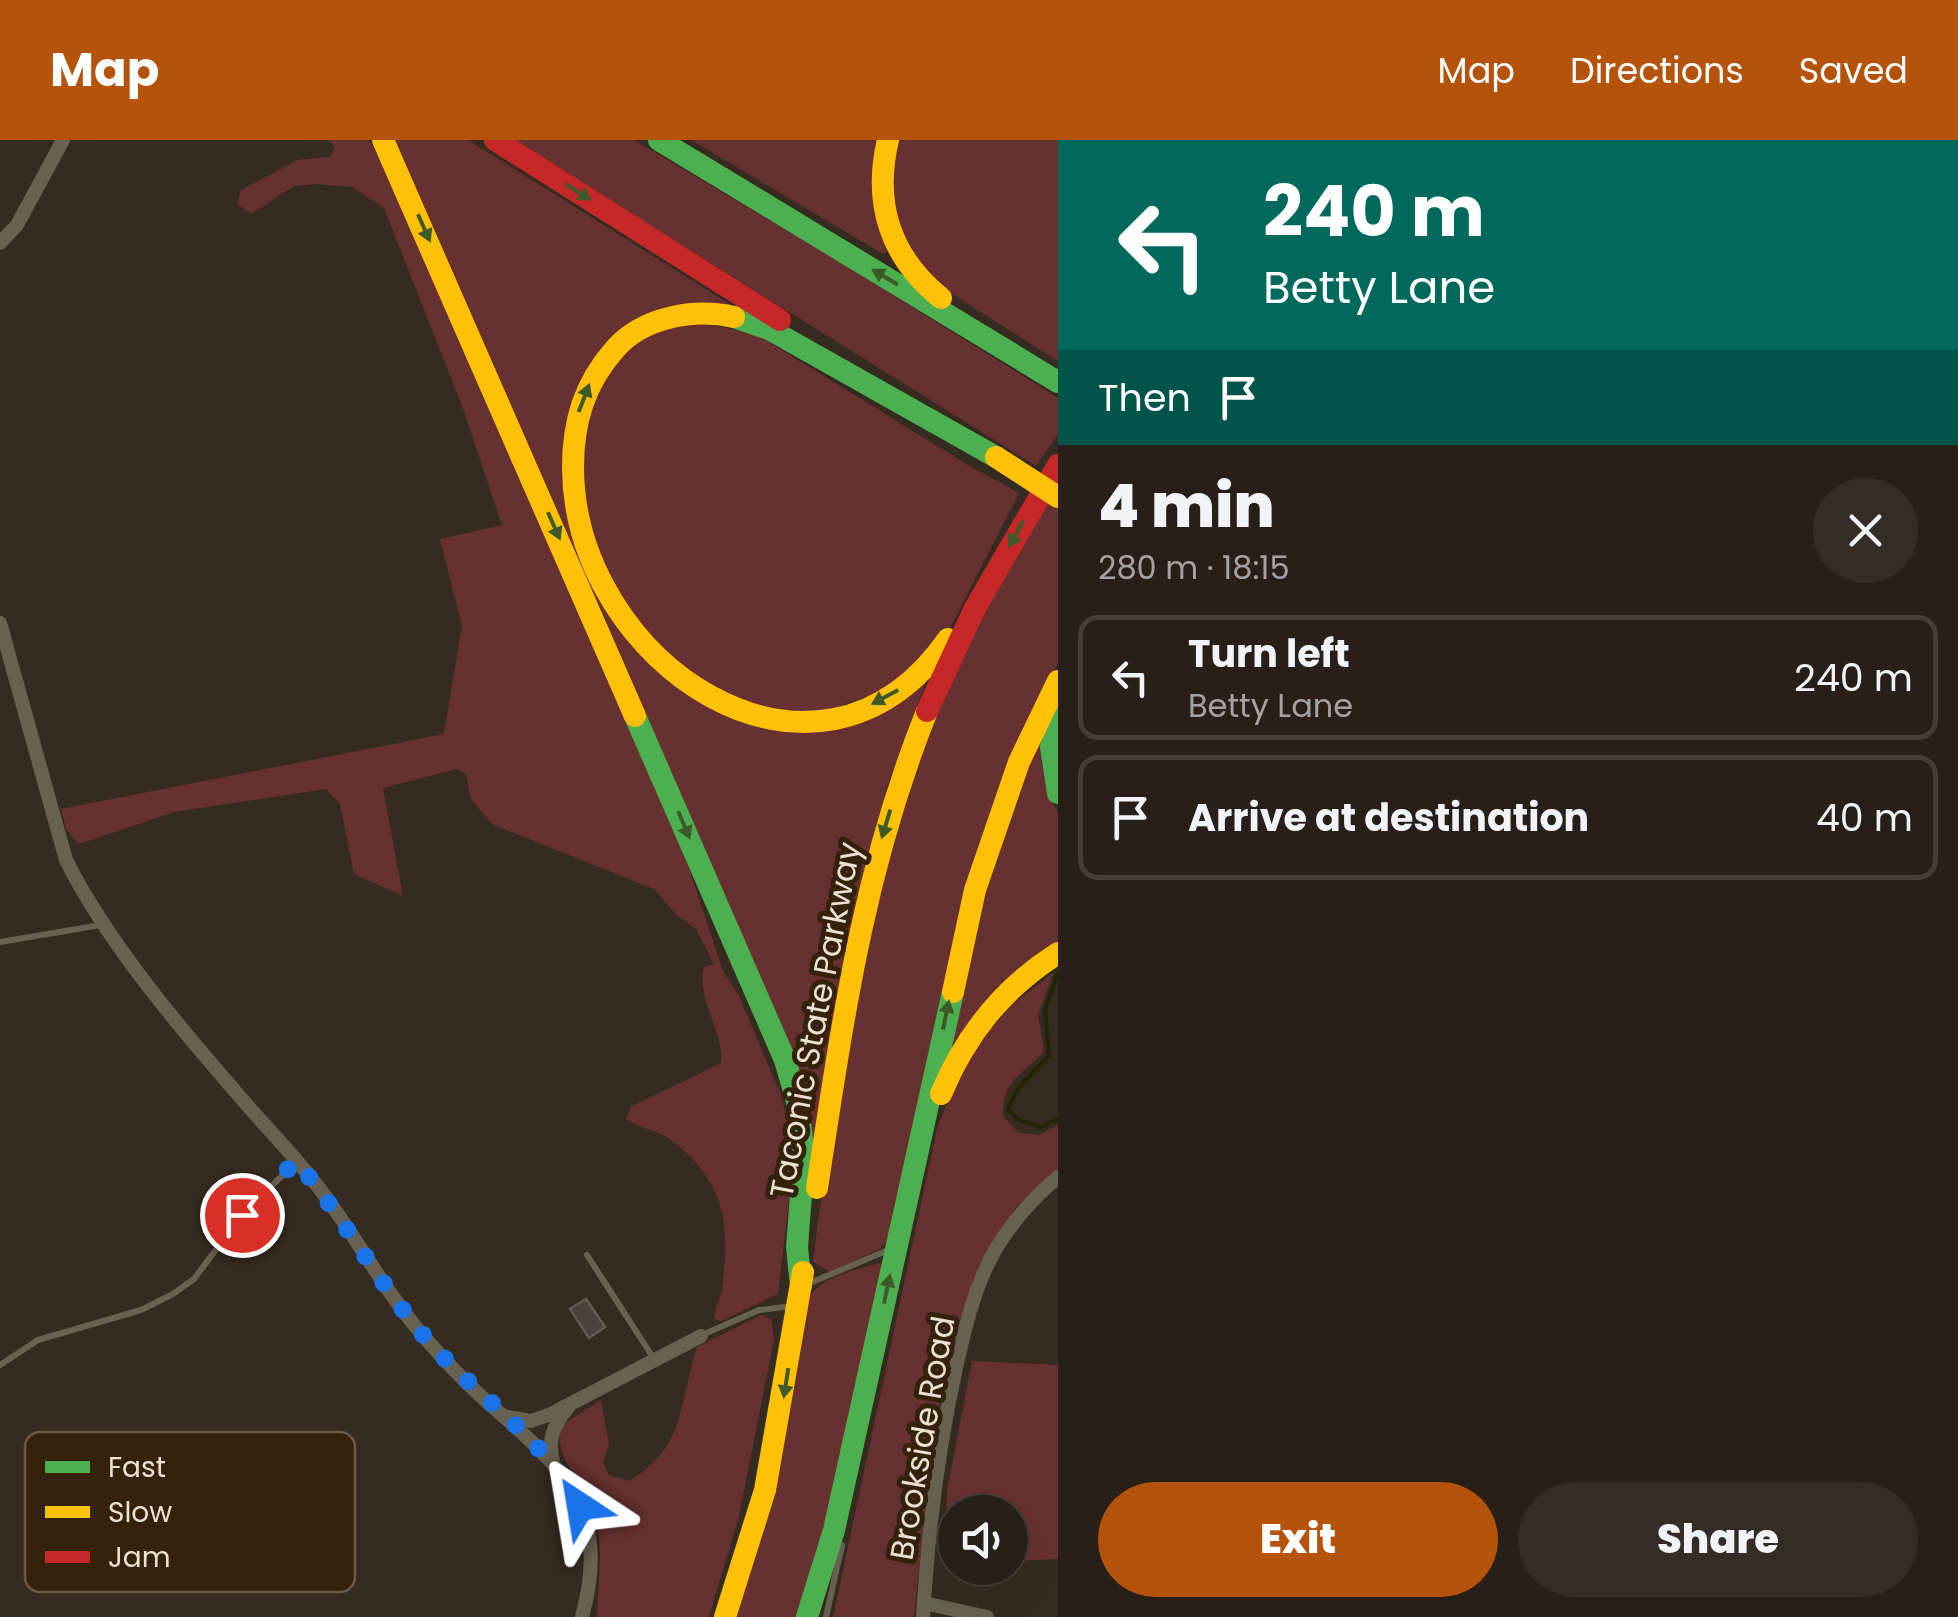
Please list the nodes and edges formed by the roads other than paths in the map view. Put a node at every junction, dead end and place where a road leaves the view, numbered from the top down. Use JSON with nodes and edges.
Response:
{"nodes":[{"id":1,"x":63,"y":140,"type":"edge"},
{"id":2,"x":383,"y":140,"type":"edge"},
{"id":3,"x":495,"y":140,"type":"edge"},
{"id":4,"x":659,"y":140,"type":"edge"},
{"id":5,"x":888,"y":140,"type":"edge"},
{"id":6,"x":0,"y":242,"type":"edge"},
{"id":7,"x":998,"y":346,"type":"junction"},
{"id":8,"x":1058,"y":382,"type":"edge"},
{"id":9,"x":996,"y":457,"type":"junction"},
{"id":10,"x":1058,"y":465,"type":"edge"},
{"id":11,"x":1058,"y":496,"type":"edge"},
{"id":12,"x":977,"y":605,"type":"junction"},
{"id":13,"x":0,"y":623,"type":"edge"},
{"id":14,"x":1058,"y":681,"type":"edge"},
{"id":15,"x":1058,"y":706,"type":"edge"},
{"id":16,"x":1058,"y":792,"type":"edge"},
{"id":17,"x":102,"y":925,"type":"junction"},
{"id":18,"x":0,"y":942,"type":"edge"},
{"id":19,"x":1058,"y":953,"type":"edge"},
{"id":20,"x":296,"y":1161,"type":"junction"},
{"id":21,"x":1058,"y":1177,"type":"edge"},
{"id":22,"x":896,"y":1247,"type":"junction"},
{"id":23,"x":586,"y":1255,"type":"dead end"},
{"id":24,"x":799,"y":1296,"type":"junction"},
{"id":25,"x":701,"y":1336,"type":"joint"},
{"id":26,"x":655,"y":1361,"type":"junction"},
{"id":27,"x":0,"y":1366,"type":"edge"},
{"id":28,"x":572,"y":1404,"type":"junction"},
{"id":29,"x":503,"y":1415,"type":"junction"},
{"id":30,"x":852,"y":1453,"type":"junction"},
{"id":31,"x":555,"y":1466,"type":"junction"},
{"id":32,"x":847,"y":1518,"type":"dead end"},
{"id":33,"x":844,"y":1533,"type":"dead end"},
{"id":34,"x":924,"y":1610,"type":"edge"},
{"id":35,"x":582,"y":1617,"type":"edge"},
{"id":36,"x":725,"y":1617,"type":"edge"},
{"id":37,"x":808,"y":1617,"type":"edge"},
{"id":38,"x":826,"y":1617,"type":"edge"},
{"id":39,"x":987,"y":1617,"type":"edge"}],
"edges":[{"from":1,"to":6,"type":"street"},
{"from":2,"to":24,"type":"highway","one_way":true},
{"from":3,"to":9,"type":"highway","one_way":true},
{"from":7,"to":4,"type":"highway","one_way":true},
{"from":5,"to":7,"type":"highway"},
{"from":7,"to":8,"type":"highway"},
{"from":9,"to":11,"type":"highway","bridge":true},
{"from":12,"to":9,"type":"highway","one_way":true},
{"from":10,"to":12,"type":"highway","name":"Taconic State Parkway","one_way":true},
{"from":12,"to":24,"type":"highway","name":"Taconic State Parkway","one_way":true},
{"from":13,"to":17,"type":"street"},
{"from":22,"to":14,"type":"highway","one_way":true},
{"from":15,"to":16,"type":"highway"},
{"from":17,"to":18,"type":"lane"},
{"from":17,"to":20,"type":"street"},
{"from":19,"to":22,"type":"highway"},
{"from":20,"to":27,"type":"lane"},
{"from":20,"to":29,"type":"street"},
{"from":21,"to":34,"type":"street","name":"Brookside Road"},
{"from":22,"to":24,"type":"lane"},
{"from":30,"to":22,"type":"highway","one_way":true},
{"from":23,"to":26,"type":"lane"},
{"from":24,"to":25,"type":"lane"},
{"from":24,"to":36,"type":"highway","name":"Taconic State Parkway","one_way":true},
{"from":25,"to":26,"type":"street"},
{"from":26,"to":28,"type":"street"},
{"from":28,"to":29,"type":"street"},
{"from":28,"to":31,"type":"street"},
{"from":29,"to":31,"type":"street"},
{"from":30,"to":32,"type":"lane"},
{"from":30,"to":37,"type":"highway"},
{"from":31,"to":35,"type":"street"},
{"from":33,"to":38,"type":"lane"},
{"from":34,"to":39,"type":"street"}]}
